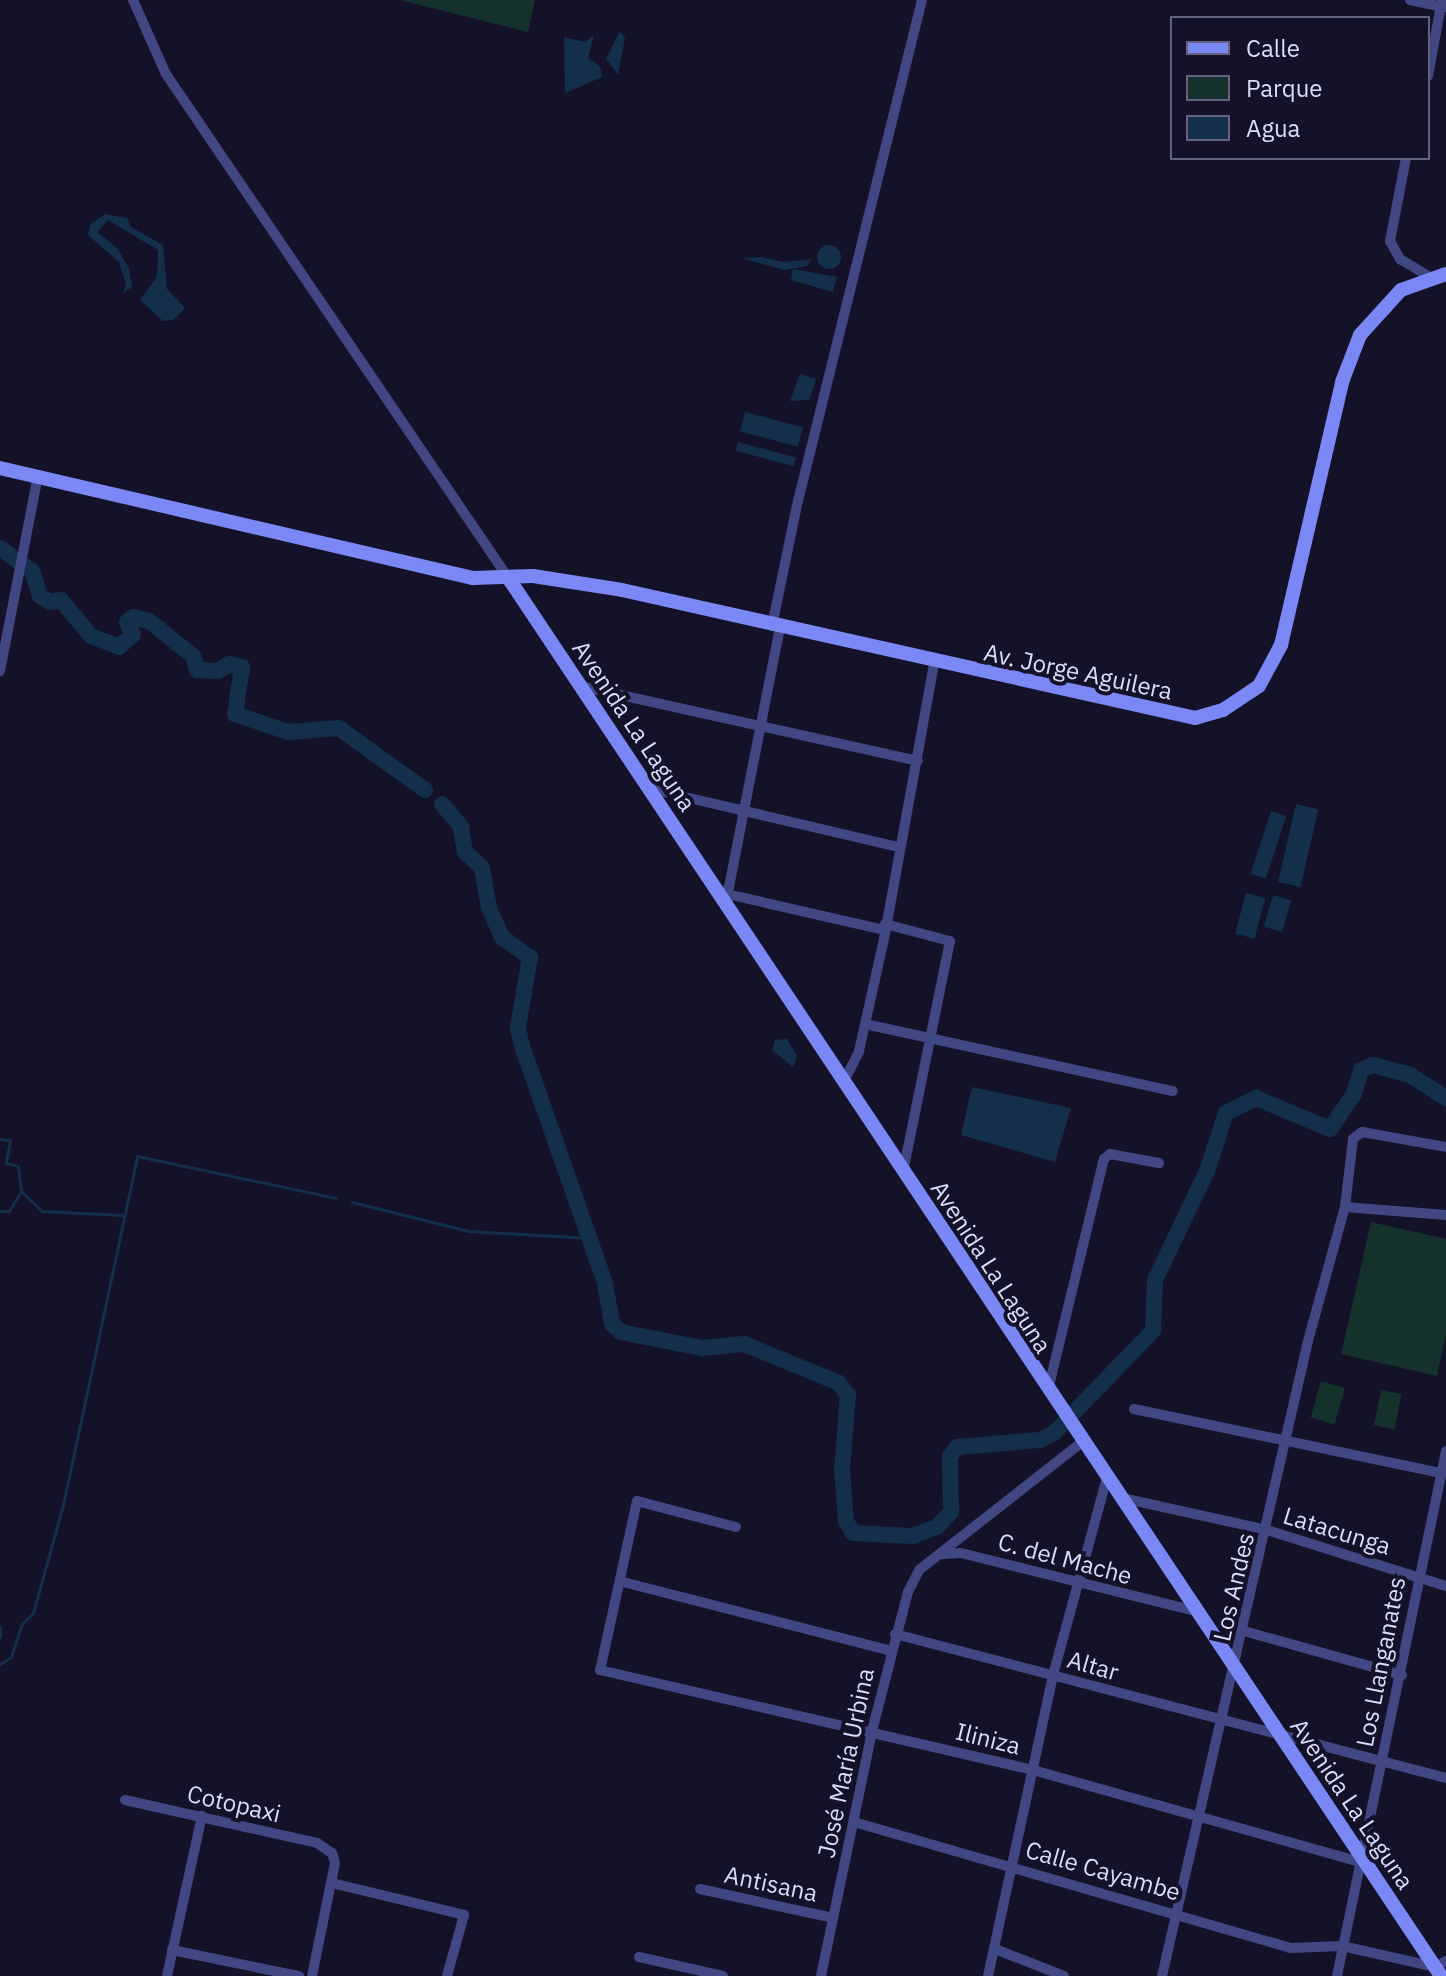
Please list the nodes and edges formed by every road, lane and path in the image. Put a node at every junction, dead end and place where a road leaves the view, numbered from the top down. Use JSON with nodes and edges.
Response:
{"nodes":[{"id":1,"x":133,"y":0,"type":"edge"},
{"id":2,"x":922,"y":0,"type":"edge"},
{"id":3,"x":1410,"y":0,"type":"edge"},
{"id":4,"x":1443,"y":5,"type":"edge"},
{"id":5,"x":1430,"y":67,"type":"edge"},
{"id":6,"x":1406,"y":160,"type":"edge"},
{"id":7,"x":1446,"y":274,"type":"edge"},
{"id":8,"x":1428,"y":276,"type":"junction"},
{"id":9,"x":0,"y":468,"type":"edge"},
{"id":10,"x":38,"y":476,"type":"junction"},
{"id":11,"x":509,"y":579,"type":"junction"},
{"id":12,"x":776,"y":627,"type":"junction"},
{"id":13,"x":934,"y":663,"type":"junction"},
{"id":14,"x":0,"y":671,"type":"edge"},
{"id":15,"x":580,"y":686,"type":"junction"},
{"id":16,"x":759,"y":727,"type":"junction"},
{"id":17,"x":918,"y":761,"type":"junction"},
{"id":18,"x":651,"y":789,"type":"junction"},
{"id":19,"x":742,"y":810,"type":"junction"},
{"id":20,"x":898,"y":847,"type":"junction"},
{"id":21,"x":724,"y":896,"type":"junction"},
{"id":22,"x":884,"y":927,"type":"junction"},
{"id":23,"x":865,"y":1024,"type":"junction"},
{"id":24,"x":931,"y":1036,"type":"junction"},
{"id":25,"x":843,"y":1083,"type":"junction"},
{"id":26,"x":1173,"y":1091,"type":"dead end"},
{"id":27,"x":1446,"y":1147,"type":"edge"},
{"id":28,"x":1159,"y":1163,"type":"dead end"},
{"id":29,"x":903,"y":1173,"type":"junction"},
{"id":30,"x":1345,"y":1207,"type":"junction"},
{"id":31,"x":1446,"y":1215,"type":"edge"},
{"id":32,"x":1048,"y":1392,"type":"junction"},
{"id":33,"x":1134,"y":1409,"type":"dead end"},
{"id":34,"x":1078,"y":1436,"type":"junction"},
{"id":35,"x":1288,"y":1437,"type":"junction"},
{"id":36,"x":1446,"y":1451,"type":"edge"},
{"id":37,"x":1441,"y":1473,"type":"junction"},
{"id":38,"x":1107,"y":1478,"type":"junction"},
{"id":39,"x":1122,"y":1498,"type":"junction"},
{"id":40,"x":736,"y":1527,"type":"dead end"},
{"id":41,"x":1267,"y":1530,"type":"junction"},
{"id":42,"x":941,"y":1554,"type":"junction"},
{"id":43,"x":1418,"y":1576,"type":"junction"},
{"id":44,"x":1076,"y":1581,"type":"junction"},
{"id":45,"x":623,"y":1582,"type":"junction"},
{"id":46,"x":1446,"y":1586,"type":"edge"},
{"id":47,"x":1196,"y":1611,"type":"junction"},
{"id":48,"x":1244,"y":1631,"type":"junction"},
{"id":49,"x":895,"y":1634,"type":"junction"},
{"id":50,"x":891,"y":1651,"type":"junction"},
{"id":51,"x":1236,"y":1668,"type":"junction"},
{"id":52,"x":1053,"y":1675,"type":"junction"},
{"id":53,"x":1402,"y":1675,"type":"junction"},
{"id":54,"x":1222,"y":1723,"type":"junction"},
{"id":55,"x":872,"y":1731,"type":"junction"},
{"id":56,"x":1281,"y":1737,"type":"junction"},
{"id":57,"x":1381,"y":1765,"type":"junction"},
{"id":58,"x":1033,"y":1770,"type":"junction"},
{"id":59,"x":1446,"y":1778,"type":"edge"},
{"id":60,"x":125,"y":1800,"type":"dead end"},
{"id":61,"x":202,"y":1816,"type":"junction"},
{"id":62,"x":1199,"y":1820,"type":"junction"},
{"id":63,"x":854,"y":1822,"type":"junction"},
{"id":64,"x":1363,"y":1863,"type":"junction"},
{"id":65,"x":1012,"y":1865,"type":"junction"},
{"id":66,"x":332,"y":1883,"type":"junction"},
{"id":67,"x":700,"y":1889,"type":"dead end"},
{"id":68,"x":1177,"y":1912,"type":"junction"},
{"id":69,"x":833,"y":1918,"type":"junction"},
{"id":70,"x":1342,"y":1946,"type":"junction"},
{"id":71,"x":995,"y":1949,"type":"junction"},
{"id":72,"x":172,"y":1950,"type":"junction"},
{"id":73,"x":639,"y":1957,"type":"dead end"},
{"id":74,"x":1441,"y":1968,"type":"edge"},
{"id":75,"x":167,"y":1976,"type":"edge"},
{"id":76,"x":299,"y":1976,"type":"edge"},
{"id":77,"x":312,"y":1976,"type":"edge"},
{"id":78,"x":447,"y":1976,"type":"edge"},
{"id":79,"x":723,"y":1976,"type":"edge"},
{"id":80,"x":821,"y":1976,"type":"edge"},
{"id":81,"x":988,"y":1976,"type":"edge"},
{"id":82,"x":1064,"y":1976,"type":"edge"},
{"id":83,"x":1162,"y":1976,"type":"edge"},
{"id":84,"x":1337,"y":1976,"type":"edge"}],
"edges":[{"from":1,"to":11,"type":"street"},
{"from":2,"to":12,"type":"street"},
{"from":3,"to":4,"type":"street"},
{"from":4,"to":5,"type":"street"},
{"from":6,"to":8,"type":"street"},
{"from":7,"to":8,"type":"street","name":"Av. Jorge Aguilera"},
{"from":8,"to":13,"type":"street","name":"Av. Jorge Aguilera"},
{"from":9,"to":10,"type":"street","name":"Av. Jorge Aguilera"},
{"from":10,"to":11,"type":"street","name":"Av. Jorge Aguilera"},
{"from":10,"to":14,"type":"street"},
{"from":11,"to":12,"type":"street","name":"Av. Jorge Aguilera"},
{"from":11,"to":15,"type":"street","name":"Avenida La Laguna"},
{"from":12,"to":13,"type":"street","name":"Av. Jorge Aguilera"},
{"from":12,"to":16,"type":"street"},
{"from":13,"to":17,"type":"street"},
{"from":15,"to":16,"type":"street"},
{"from":15,"to":18,"type":"street","name":"Avenida La Laguna"},
{"from":16,"to":17,"type":"street"},
{"from":16,"to":19,"type":"street"},
{"from":17,"to":20,"type":"street"},
{"from":18,"to":19,"type":"street"},
{"from":18,"to":21,"type":"street","name":"Avenida La Laguna"},
{"from":19,"to":20,"type":"street"},
{"from":19,"to":21,"type":"street"},
{"from":20,"to":22,"type":"street"},
{"from":21,"to":22,"type":"street"},
{"from":21,"to":25,"type":"street","name":"Avenida La Laguna"},
{"from":22,"to":23,"type":"street"},
{"from":22,"to":24,"type":"street"},
{"from":23,"to":24,"type":"street"},
{"from":23,"to":25,"type":"street"},
{"from":24,"to":26,"type":"street"},
{"from":24,"to":29,"type":"street"},
{"from":25,"to":29,"type":"street","name":"Avenida La Laguna"},
{"from":27,"to":30,"type":"street","name":"Los Andes"},
{"from":28,"to":32,"type":"street"},
{"from":29,"to":32,"type":"street","name":"Avenida La Laguna"},
{"from":30,"to":31,"type":"street"},
{"from":30,"to":35,"type":"street","name":"Los Andes"},
{"from":32,"to":34,"type":"street","name":"Avenida La Laguna"},
{"from":33,"to":35,"type":"street"},
{"from":34,"to":38,"type":"street","name":"Avenida La Laguna"},
{"from":34,"to":42,"type":"street"},
{"from":35,"to":37,"type":"street"},
{"from":35,"to":41,"type":"street","name":"Los Andes"},
{"from":36,"to":37,"type":"street","name":"Los Llanganates"},
{"from":37,"to":43,"type":"street","name":"Los Llanganates"},
{"from":38,"to":39,"type":"street","name":"Avenida La Laguna"},
{"from":38,"to":44,"type":"street"},
{"from":39,"to":41,"type":"street","name":"Latacunga"},
{"from":39,"to":47,"type":"street","name":"Avenida La Laguna"},
{"from":40,"to":45,"type":"street"},
{"from":41,"to":43,"type":"street","name":"Latacunga"},
{"from":41,"to":48,"type":"street","name":"Los Andes"},
{"from":42,"to":44,"type":"street","name":"C. del Mache"},
{"from":42,"to":49,"type":"street","name":"José María Urbina"},
{"from":43,"to":46,"type":"street","name":"Latacunga"},
{"from":43,"to":53,"type":"street","name":"Los Llanganates"},
{"from":44,"to":47,"type":"street","name":"C. del Mache"},
{"from":44,"to":52,"type":"street"},
{"from":45,"to":50,"type":"street"},
{"from":45,"to":55,"type":"street","name":"Iliniza"},
{"from":47,"to":51,"type":"street","name":"Avenida La Laguna"},
{"from":48,"to":51,"type":"street","name":"Los Andes"},
{"from":48,"to":53,"type":"street"},
{"from":49,"to":50,"type":"street","name":"José María Urbina"},
{"from":49,"to":52,"type":"street","name":"Altar"},
{"from":50,"to":55,"type":"street","name":"José María Urbina"},
{"from":51,"to":54,"type":"street","name":"Los Andes"},
{"from":51,"to":56,"type":"street","name":"Avenida La Laguna"},
{"from":52,"to":54,"type":"street","name":"Altar"},
{"from":52,"to":58,"type":"street"},
{"from":53,"to":57,"type":"street","name":"Los Llanganates"},
{"from":54,"to":56,"type":"street","name":"Altar"},
{"from":54,"to":62,"type":"street","name":"Los Andes"},
{"from":55,"to":58,"type":"street","name":"Iliniza"},
{"from":55,"to":63,"type":"street","name":"José María Urbina"},
{"from":56,"to":57,"type":"street","name":"Altar"},
{"from":56,"to":64,"type":"street","name":"Avenida La Laguna"},
{"from":57,"to":59,"type":"street","name":"Altar"},
{"from":57,"to":64,"type":"street","name":"Los Llanganates"},
{"from":58,"to":62,"type":"street","name":"Iliniza"},
{"from":58,"to":65,"type":"street"},
{"from":60,"to":61,"type":"street","name":"Cotopaxi"},
{"from":61,"to":66,"type":"street","name":"Cotopaxi"},
{"from":61,"to":72,"type":"street"},
{"from":62,"to":64,"type":"street","name":"Iliniza"},
{"from":62,"to":68,"type":"street","name":"Los Andes"},
{"from":63,"to":65,"type":"street","name":"Calle Cayambe"},
{"from":63,"to":69,"type":"street","name":"José María Urbina"},
{"from":64,"to":70,"type":"street","name":"Los Llanganates"},
{"from":64,"to":74,"type":"street","name":"Avenida La Laguna"},
{"from":65,"to":68,"type":"street","name":"Calle Cayambe"},
{"from":65,"to":71,"type":"street"},
{"from":66,"to":77,"type":"street"},
{"from":66,"to":78,"type":"street"},
{"from":67,"to":69,"type":"street","name":"Antisana"},
{"from":68,"to":70,"type":"street","name":"Calle Cayambe"},
{"from":68,"to":83,"type":"street","name":"Los Andes"},
{"from":69,"to":80,"type":"street","name":"José María Urbina"},
{"from":70,"to":74,"type":"street","name":"Calle Cayambe"},
{"from":70,"to":84,"type":"street","name":"Los Llanganates"},
{"from":71,"to":81,"type":"street"},
{"from":71,"to":82,"type":"street"},
{"from":72,"to":75,"type":"street"},
{"from":72,"to":76,"type":"street"},
{"from":73,"to":79,"type":"street"}]}
